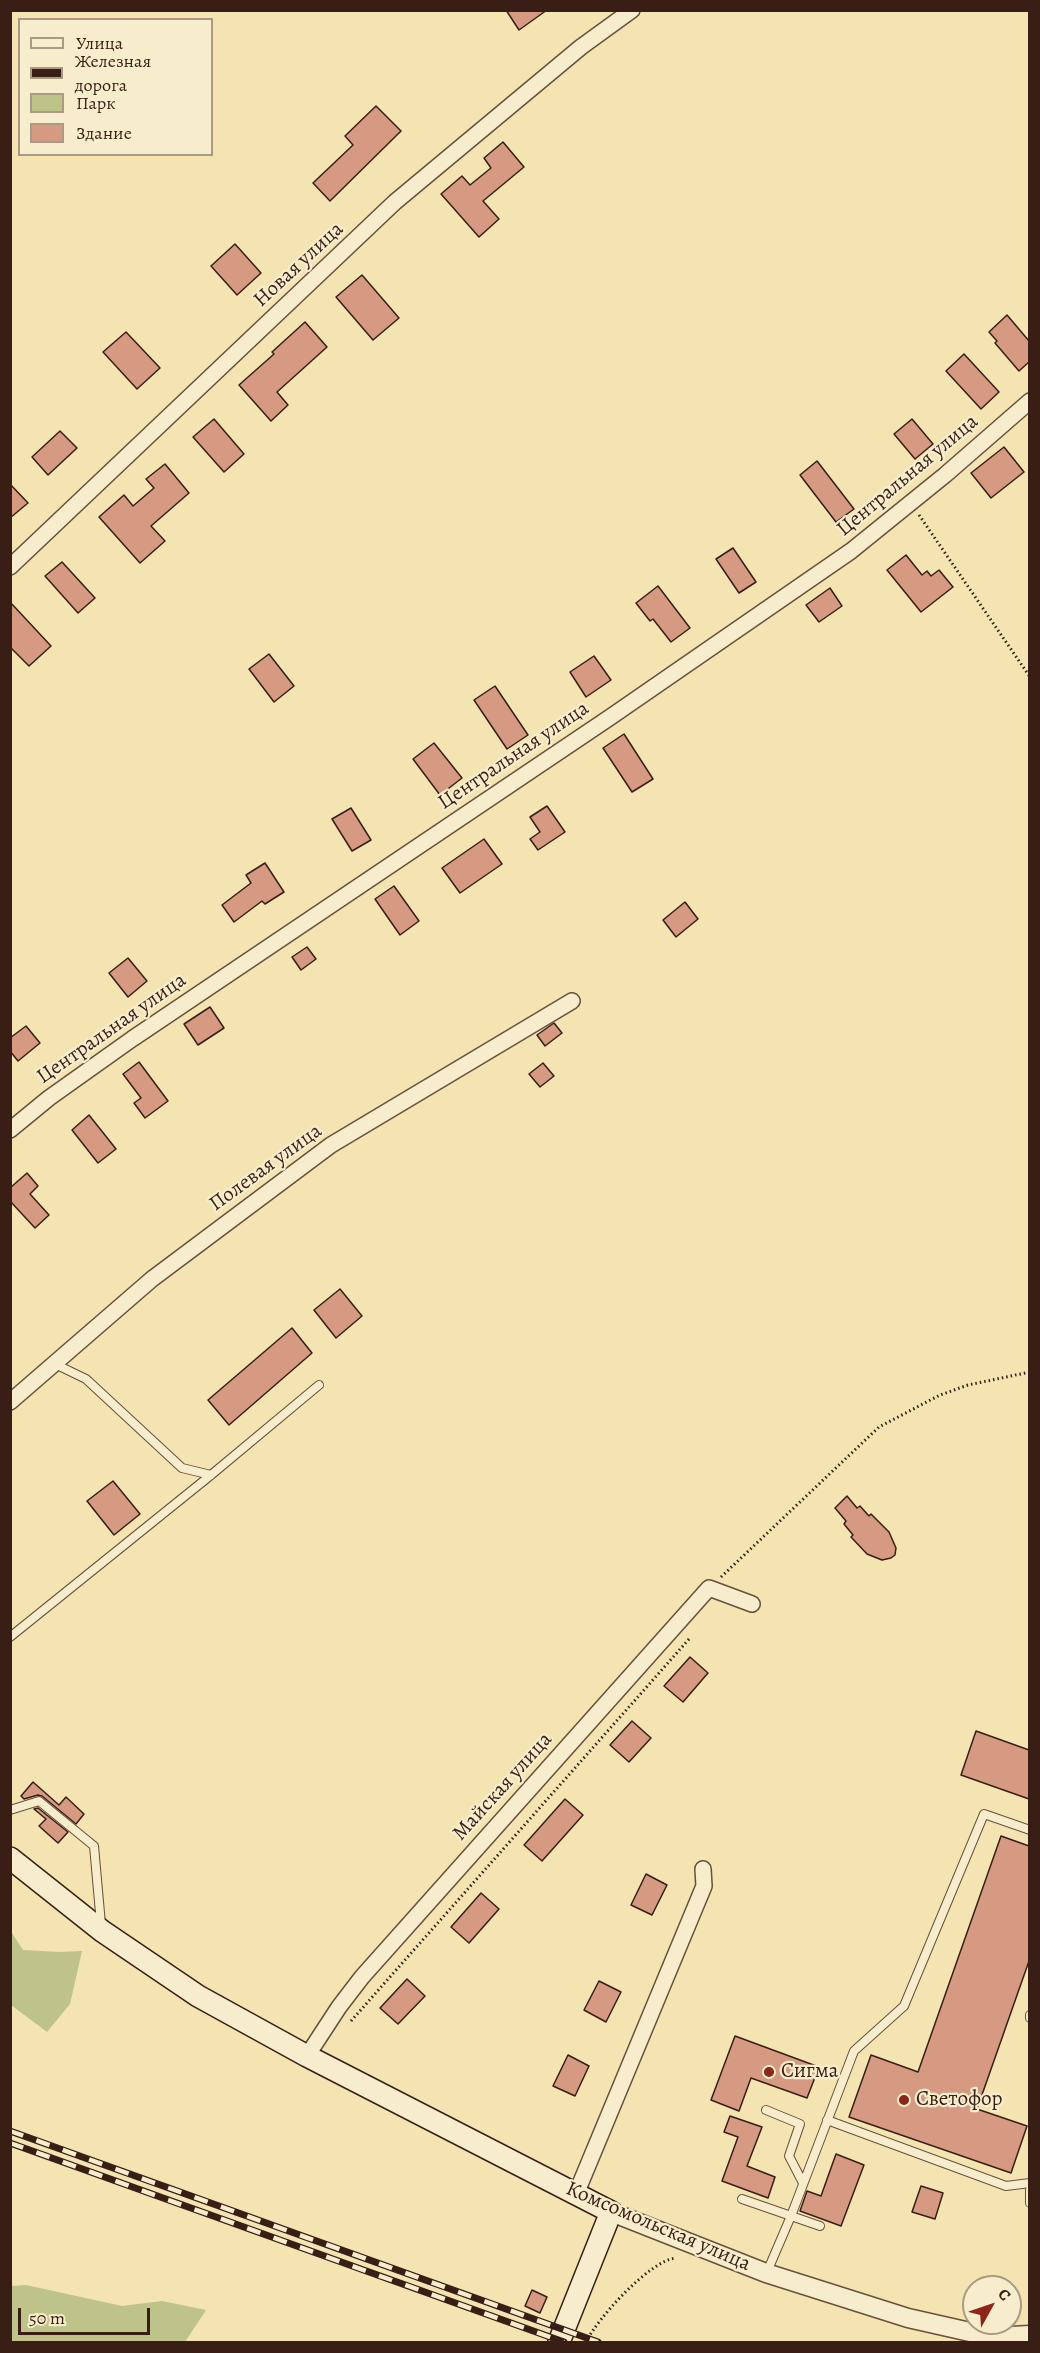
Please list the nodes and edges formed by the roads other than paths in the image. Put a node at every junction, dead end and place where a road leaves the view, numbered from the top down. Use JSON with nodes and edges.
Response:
{"nodes":[{"id":1,"x":632,"y":10,"type":"edge"},
{"id":2,"x":1029,"y":401,"type":"edge"},
{"id":3,"x":10,"y":567,"type":"edge"},
{"id":4,"x":572,"y":1001,"type":"dead end"},
{"id":5,"x":10,"y":1130,"type":"edge"},
{"id":6,"x":55,"y":1364,"type":"junction"},
{"id":7,"x":319,"y":1385,"type":"dead end"},
{"id":8,"x":10,"y":1402,"type":"edge"},
{"id":9,"x":212,"y":1475,"type":"junction"},
{"id":10,"x":752,"y":1604,"type":"dead end"},
{"id":11,"x":10,"y":1637,"type":"edge"},
{"id":12,"x":10,"y":1810,"type":"edge"},
{"id":13,"x":1029,"y":1830,"type":"edge"},
{"id":14,"x":10,"y":1858,"type":"edge"},
{"id":15,"x":703,"y":1869,"type":"dead end"},
{"id":16,"x":102,"y":1931,"type":"junction"},
{"id":17,"x":307,"y":2056,"type":"junction"},
{"id":18,"x":766,"y":2110,"type":"dead end"},
{"id":19,"x":827,"y":2120,"type":"junction"},
{"id":20,"x":803,"y":2183,"type":"junction"},
{"id":21,"x":1029,"y":2183,"type":"edge"},
{"id":22,"x":1029,"y":2190,"type":"edge"},
{"id":23,"x":576,"y":2194,"type":"junction"},
{"id":24,"x":742,"y":2199,"type":"dead end"},
{"id":25,"x":1029,"y":2203,"type":"edge"},
{"id":26,"x":611,"y":2212,"type":"junction"},
{"id":27,"x":791,"y":2216,"type":"junction"},
{"id":28,"x":820,"y":2226,"type":"dead end"},
{"id":29,"x":766,"y":2273,"type":"junction"},
{"id":30,"x":1029,"y":2335,"type":"edge"},
{"id":31,"x":559,"y":2343,"type":"edge"}],
"edges":[{"from":1,"to":3,"type":"street","name":"Новая улица"},
{"from":2,"to":5,"type":"street","name":"Центральная улица"},
{"from":4,"to":6,"type":"street","name":"Полевая улица"},
{"from":6,"to":8,"type":"street","name":"Полевая улица"},
{"from":6,"to":9,"type":"lane"},
{"from":7,"to":9,"type":"lane"},
{"from":9,"to":11,"type":"lane"},
{"from":10,"to":17,"type":"street","name":"Майская улица"},
{"from":12,"to":16,"type":"lane"},
{"from":13,"to":19,"type":"lane"},
{"from":14,"to":16,"type":"main road","name":"Комсомольская улица"},
{"from":15,"to":23,"type":"street"},
{"from":16,"to":17,"type":"main road","name":"Комсомольская улица"},
{"from":17,"to":23,"type":"main road","name":"Комсомольская улица"},
{"from":18,"to":20,"type":"lane"},
{"from":19,"to":20,"type":"lane"},
{"from":19,"to":21,"type":"lane"},
{"from":20,"to":27,"type":"lane"},
{"from":22,"to":25,"type":"lane"},
{"from":23,"to":26,"type":"main road","name":"Комсомольская улица"},
{"from":24,"to":27,"type":"lane"},
{"from":26,"to":29,"type":"street","name":"Комсомольская улица"},
{"from":26,"to":31,"type":"main road"},
{"from":27,"to":28,"type":"lane"},
{"from":27,"to":29,"type":"lane"},
{"from":29,"to":30,"type":"street","name":"Комсомольская улица"}]}
